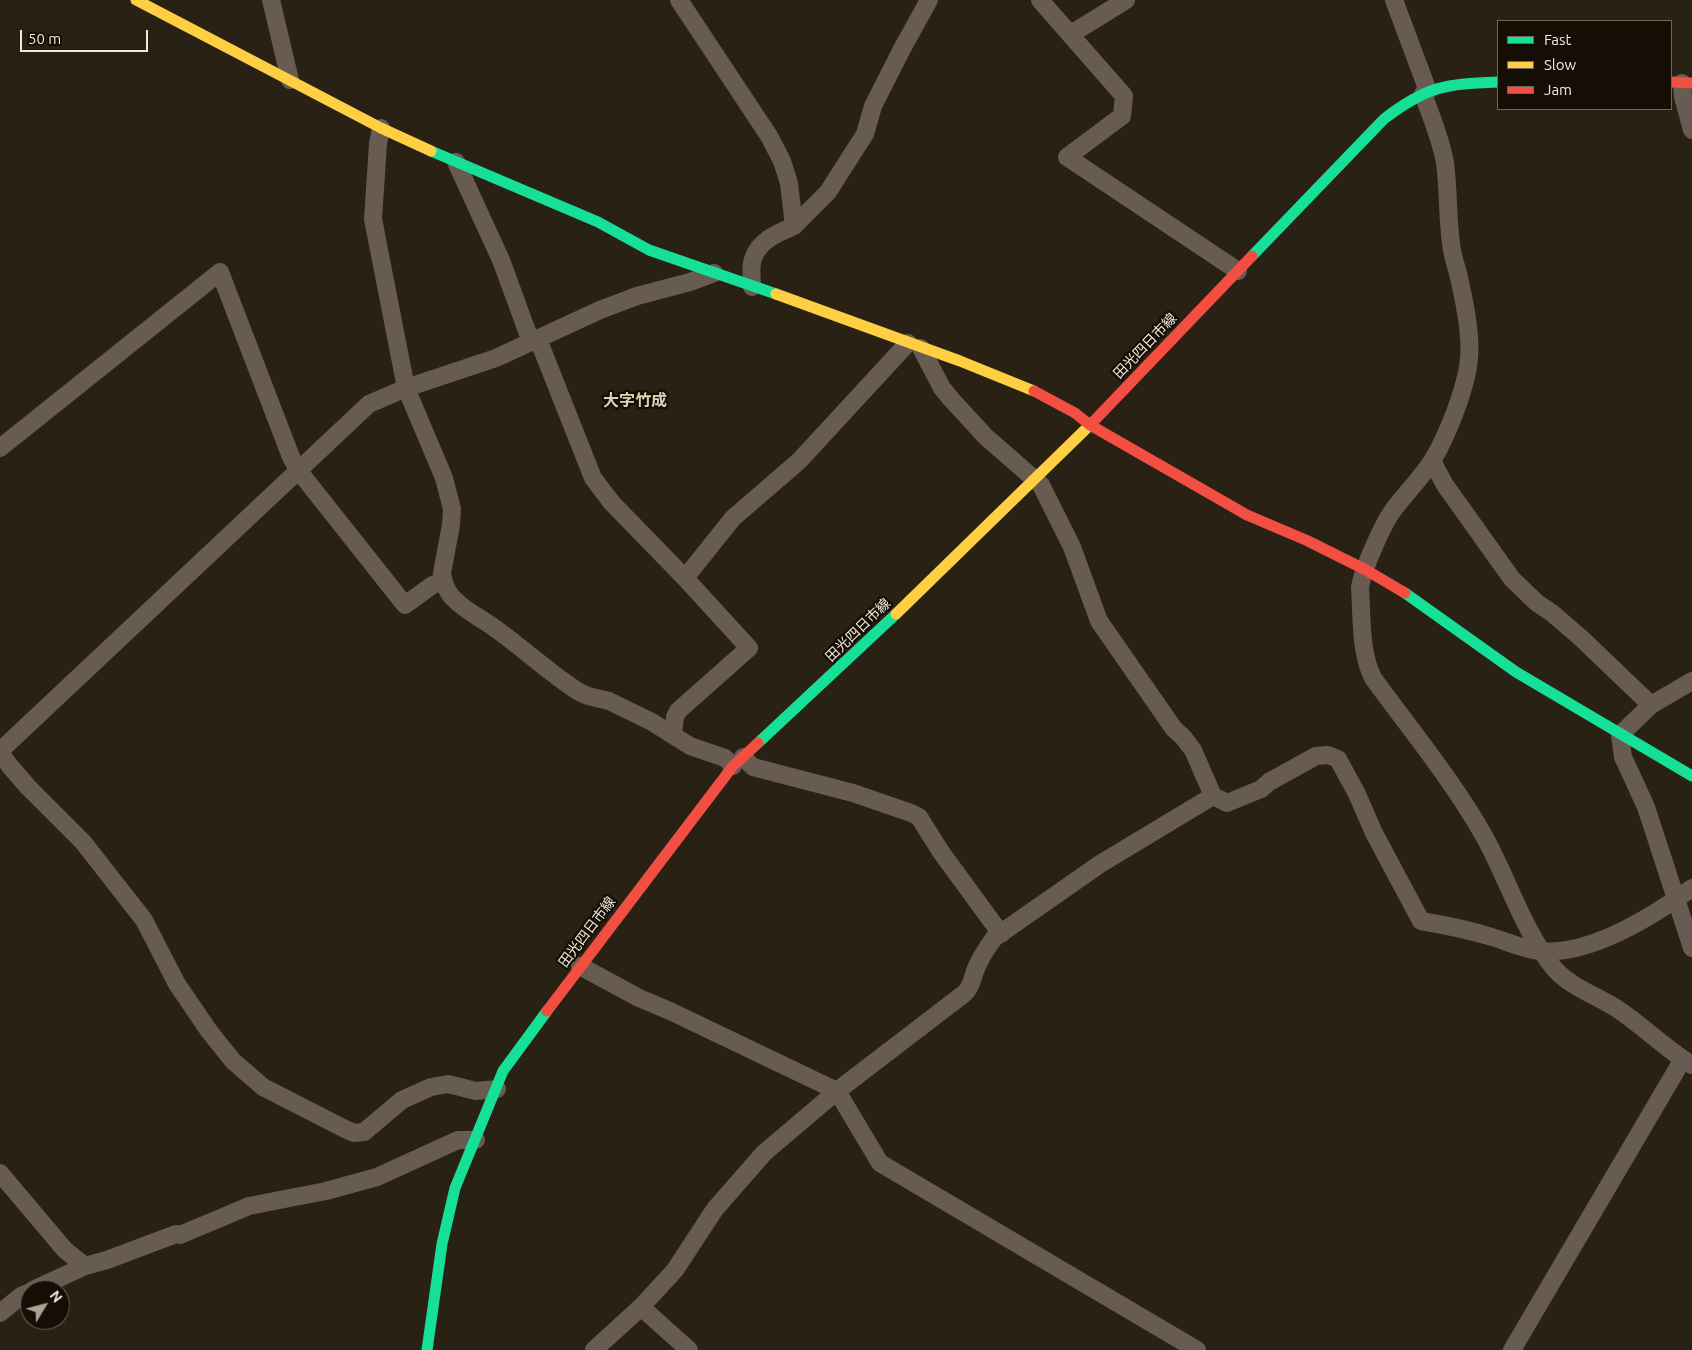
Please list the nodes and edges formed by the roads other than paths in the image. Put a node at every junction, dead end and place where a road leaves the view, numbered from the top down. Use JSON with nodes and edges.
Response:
{"nodes":[{"id":1,"x":136,"y":0,"type":"edge"},
{"id":2,"x":271,"y":0,"type":"edge"},
{"id":3,"x":679,"y":0,"type":"edge"},
{"id":4,"x":929,"y":0,"type":"edge"},
{"id":5,"x":1040,"y":0,"type":"edge"},
{"id":6,"x":1126,"y":0,"type":"edge"},
{"id":7,"x":1394,"y":0,"type":"edge"},
{"id":8,"x":1071,"y":34,"type":"junction"},
{"id":9,"x":290,"y":80,"type":"junction"},
{"id":10,"x":1497,"y":82,"type":"edge"},
{"id":11,"x":1682,"y":83,"type":"edge"},
{"id":12,"x":1425,"y":93,"type":"junction"},
{"id":13,"x":382,"y":128,"type":"junction"},
{"id":14,"x":1692,"y":130,"type":"edge"},
{"id":15,"x":456,"y":162,"type":"junction"},
{"id":16,"x":794,"y":226,"type":"junction"},
{"id":17,"x":1238,"y":271,"type":"junction"},
{"id":18,"x":714,"y":273,"type":"junction"},
{"id":19,"x":752,"y":286,"type":"junction"},
{"id":20,"x":535,"y":341,"type":"junction"},
{"id":21,"x":914,"y":345,"type":"junction"},
{"id":22,"x":406,"y":388,"type":"junction"},
{"id":23,"x":1090,"y":425,"type":"junction"},
{"id":24,"x":0,"y":448,"type":"edge"},
{"id":25,"x":1432,"y":461,"type":"junction"},
{"id":26,"x":298,"y":470,"type":"junction"},
{"id":27,"x":1035,"y":479,"type":"junction"},
{"id":28,"x":1366,"y":570,"type":"junction"},
{"id":29,"x":685,"y":578,"type":"junction"},
{"id":30,"x":443,"y":580,"type":"junction"},
{"id":31,"x":1692,"y":681,"type":"edge"},
{"id":32,"x":1651,"y":705,"type":"junction"},
{"id":33,"x":673,"y":734,"type":"junction"},
{"id":34,"x":1620,"y":735,"type":"junction"},
{"id":35,"x":1,"y":747,"type":"edge"},
{"id":36,"x":738,"y":761,"type":"junction"},
{"id":37,"x":1692,"y":776,"type":"edge"},
{"id":38,"x":1214,"y":796,"type":"junction"},
{"id":39,"x":1692,"y":888,"type":"edge"},
{"id":40,"x":1677,"y":898,"type":"junction"},
{"id":41,"x":1000,"y":934,"type":"junction"},
{"id":42,"x":1692,"y":948,"type":"edge"},
{"id":43,"x":1542,"y":951,"type":"junction"},
{"id":44,"x":580,"y":966,"type":"junction"},
{"id":45,"x":1687,"y":1062,"type":"edge"},
{"id":46,"x":497,"y":1089,"type":"junction"},
{"id":47,"x":837,"y":1091,"type":"junction"},
{"id":48,"x":476,"y":1140,"type":"junction"},
{"id":49,"x":0,"y":1173,"type":"edge"},
{"id":50,"x":85,"y":1266,"type":"junction"},
{"id":51,"x":55,"y":1280,"type":"edge"},
{"id":52,"x":20,"y":1297,"type":"edge"},
{"id":53,"x":641,"y":1307,"type":"junction"},
{"id":54,"x":0,"y":1313,"type":"edge"},
{"id":55,"x":427,"y":1350,"type":"edge"},
{"id":56,"x":594,"y":1350,"type":"edge"},
{"id":57,"x":689,"y":1350,"type":"edge"},
{"id":58,"x":1197,"y":1350,"type":"edge"},
{"id":59,"x":1512,"y":1350,"type":"edge"}],
"edges":[{"from":1,"to":9,"type":"street"},
{"from":2,"to":9,"type":"street"},
{"from":3,"to":16,"type":"street"},
{"from":4,"to":16,"type":"street"},
{"from":5,"to":8,"type":"street"},
{"from":6,"to":8,"type":"street"},
{"from":7,"to":12,"type":"street"},
{"from":8,"to":17,"type":"street"},
{"from":9,"to":13,"type":"street"},
{"from":10,"to":12,"type":"street","name":"田光四日市線"},
{"from":11,"to":14,"type":"street"},
{"from":12,"to":17,"type":"street","name":"田光四日市線"},
{"from":12,"to":25,"type":"street"},
{"from":13,"to":15,"type":"street"},
{"from":13,"to":22,"type":"street"},
{"from":15,"to":18,"type":"street"},
{"from":15,"to":20,"type":"street"},
{"from":16,"to":19,"type":"street"},
{"from":17,"to":23,"type":"street","name":"田光四日市線"},
{"from":18,"to":19,"type":"street"},
{"from":18,"to":20,"type":"street"},
{"from":19,"to":21,"type":"street"},
{"from":20,"to":22,"type":"street"},
{"from":20,"to":29,"type":"street"},
{"from":21,"to":23,"type":"street"},
{"from":21,"to":27,"type":"street"},
{"from":21,"to":29,"type":"street"},
{"from":22,"to":26,"type":"street"},
{"from":22,"to":30,"type":"street"},
{"from":23,"to":27,"type":"street","name":"田光四日市線"},
{"from":23,"to":28,"type":"street"},
{"from":24,"to":26,"type":"street"},
{"from":25,"to":28,"type":"street"},
{"from":25,"to":32,"type":"street"},
{"from":26,"to":30,"type":"street"},
{"from":26,"to":35,"type":"street"},
{"from":27,"to":36,"type":"street","name":"田光四日市線"},
{"from":27,"to":38,"type":"street"},
{"from":28,"to":34,"type":"street"},
{"from":28,"to":43,"type":"street"},
{"from":29,"to":33,"type":"street"},
{"from":30,"to":33,"type":"street"},
{"from":31,"to":32,"type":"street"},
{"from":32,"to":34,"type":"street"},
{"from":33,"to":36,"type":"street"},
{"from":34,"to":37,"type":"street"},
{"from":34,"to":40,"type":"street"},
{"from":35,"to":46,"type":"street"},
{"from":36,"to":41,"type":"street"},
{"from":36,"to":44,"type":"street","name":"田光四日市線"},
{"from":38,"to":41,"type":"street"},
{"from":38,"to":43,"type":"street"},
{"from":39,"to":40,"type":"street"},
{"from":40,"to":42,"type":"street"},
{"from":40,"to":43,"type":"street"},
{"from":41,"to":47,"type":"street"},
{"from":43,"to":45,"type":"street"},
{"from":44,"to":46,"type":"street","name":"田光四日市線"},
{"from":44,"to":47,"type":"street"},
{"from":45,"to":59,"type":"street"},
{"from":46,"to":48,"type":"street","name":"田光四日市線"},
{"from":47,"to":53,"type":"street"},
{"from":47,"to":58,"type":"street"},
{"from":48,"to":50,"type":"street"},
{"from":48,"to":55,"type":"street","name":"田光四日市線"},
{"from":49,"to":50,"type":"street"},
{"from":50,"to":51,"type":"street"},
{"from":52,"to":54,"type":"street"},
{"from":53,"to":56,"type":"street"},
{"from":53,"to":57,"type":"street"}]}
